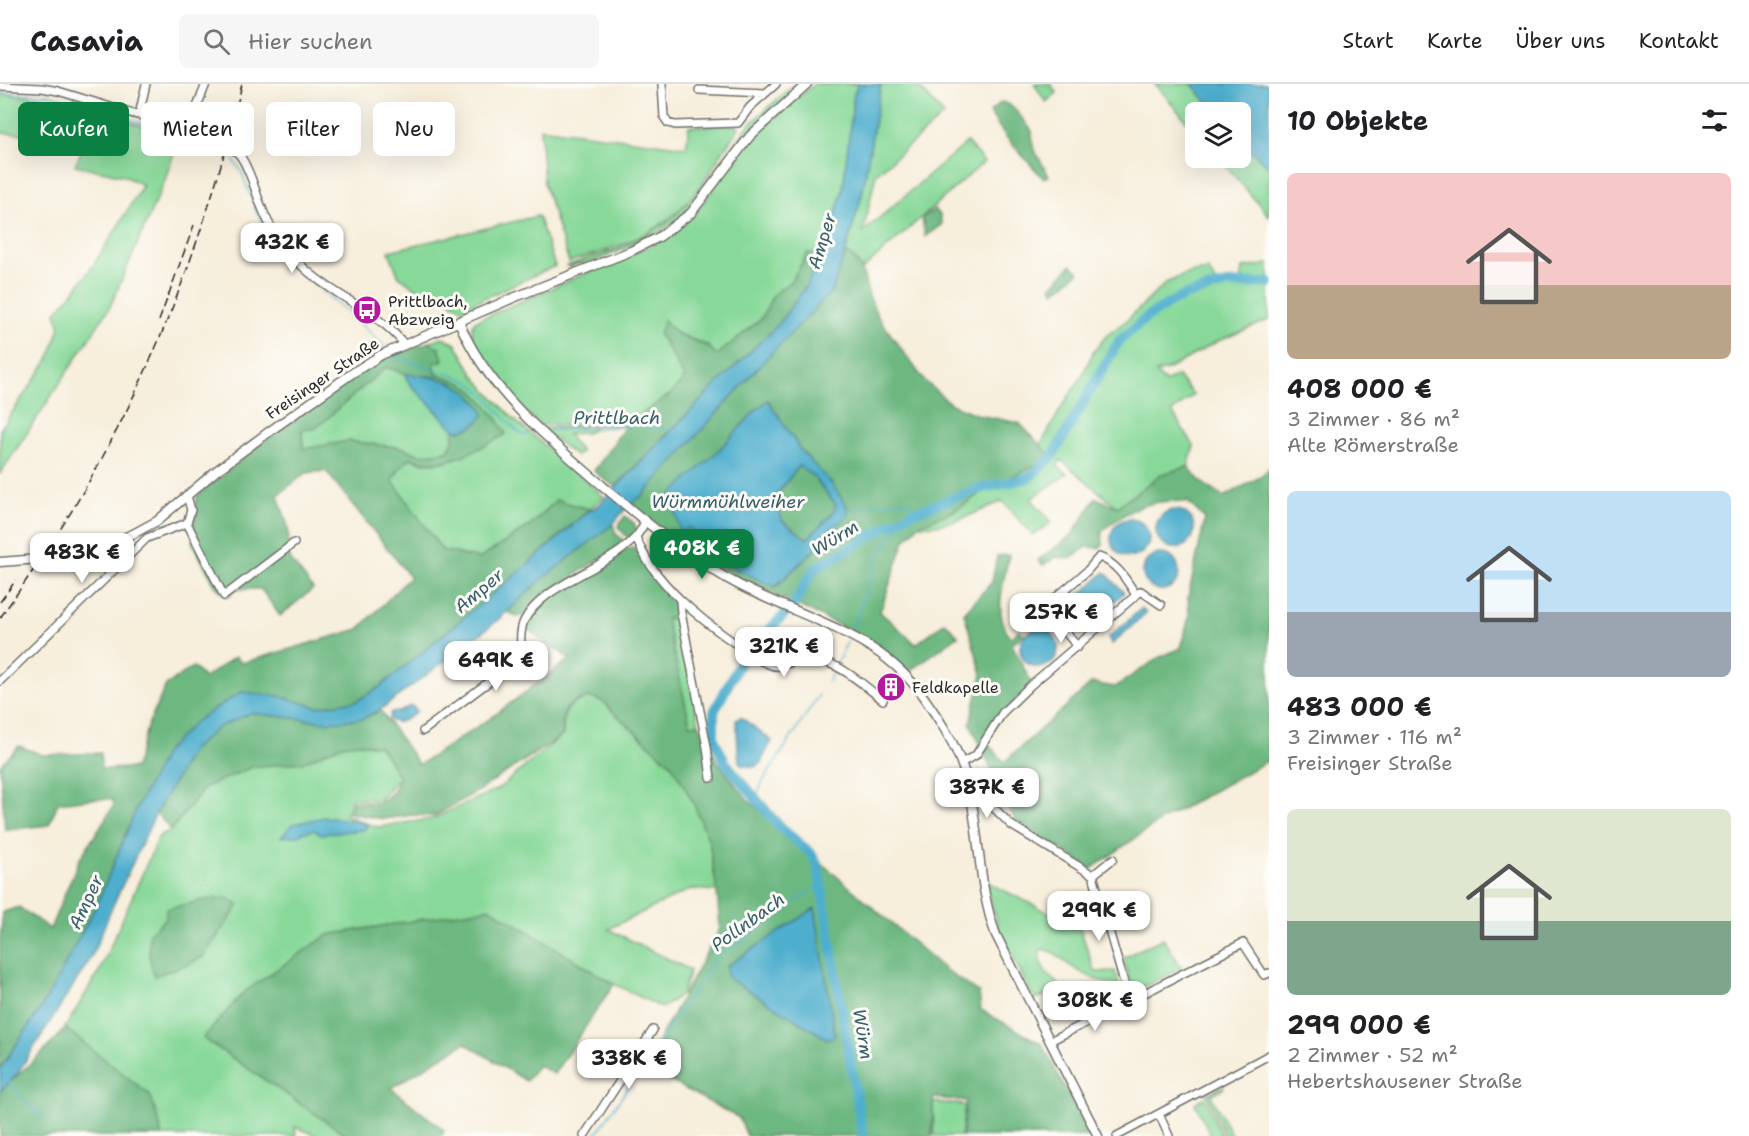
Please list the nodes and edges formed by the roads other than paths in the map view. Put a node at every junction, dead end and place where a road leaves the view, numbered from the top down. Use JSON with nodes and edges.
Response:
{"nodes":[{"id":1,"x":146,"y":84,"type":"edge"},
{"id":2,"x":206,"y":84,"type":"edge"},
{"id":3,"x":662,"y":84,"type":"edge"},
{"id":4,"x":776,"y":84,"type":"edge"},
{"id":5,"x":807,"y":84,"type":"edge"},
{"id":6,"x":0,"y":86,"type":"edge"},
{"id":7,"x":699,"y":90,"type":"dead end"},
{"id":8,"x":765,"y":93,"type":"junction"},
{"id":9,"x":201,"y":102,"type":"edge"},
{"id":10,"x":139,"y":115,"type":"joint"},
{"id":11,"x":239,"y":156,"type":"edge"},
{"id":12,"x":459,"y":322,"type":"junction"},
{"id":13,"x":404,"y":344,"type":"junction"},
{"id":14,"x":188,"y":496,"type":"junction"},
{"id":15,"x":645,"y":521,"type":"junction"},
{"id":16,"x":187,"y":523,"type":"junction"},
{"id":17,"x":636,"y":537,"type":"junction"},
{"id":18,"x":294,"y":543,"type":"dead end"},
{"id":19,"x":0,"y":562,"type":"edge"},
{"id":20,"x":1136,"y":595,"type":"junction"},
{"id":21,"x":680,"y":600,"type":"junction"},
{"id":22,"x":1161,"y":605,"type":"dead end"},
{"id":23,"x":1044,"y":607,"type":"junction"},
{"id":24,"x":1026,"y":623,"type":"dead end"},
{"id":25,"x":1078,"y":647,"type":"junction"},
{"id":26,"x":0,"y":681,"type":"edge"},
{"id":27,"x":883,"y":700,"type":"dead end"},
{"id":28,"x":423,"y":731,"type":"dead end"},
{"id":29,"x":962,"y":763,"type":"junction"},
{"id":30,"x":711,"y":778,"type":"dead end"},
{"id":31,"x":970,"y":796,"type":"junction"},
{"id":32,"x":1113,"y":859,"type":"dead end"},
{"id":33,"x":1093,"y":874,"type":"junction"},
{"id":34,"x":1269,"y":973,"type":"edge"},
{"id":35,"x":1129,"y":1000,"type":"junction"},
{"id":36,"x":653,"y":1030,"type":"dead end"},
{"id":37,"x":1050,"y":1041,"type":"junction"},
{"id":38,"x":1269,"y":1054,"type":"edge"},
{"id":39,"x":1159,"y":1114,"type":"junction"},
{"id":40,"x":584,"y":1136,"type":"edge"},
{"id":41,"x":1098,"y":1136,"type":"edge"},
{"id":42,"x":1117,"y":1136,"type":"edge"},
{"id":43,"x":1169,"y":1136,"type":"edge"}],
"edges":[{"from":1,"to":10,"type":"street"},
{"from":2,"to":9,"type":"street"},
{"from":3,"to":8,"type":"street"},
{"from":4,"to":8,"type":"street"},
{"from":5,"to":12,"type":"main road","name":"Freisinger Straße"},
{"from":6,"to":10,"type":"street"},
{"from":7,"to":8,"type":"street"},
{"from":11,"to":13,"type":"street"},
{"from":12,"to":13,"type":"main road","name":"Freisinger Straße"},
{"from":12,"to":15,"type":"main road"},
{"from":13,"to":14,"type":"main road","name":"Freisinger Straße"},
{"from":14,"to":16,"type":"street"},
{"from":14,"to":19,"type":"main road","name":"Freisinger Straße"},
{"from":15,"to":17,"type":"street"},
{"from":15,"to":29,"type":"main road"},
{"from":16,"to":18,"type":"street"},
{"from":16,"to":26,"type":"street"},
{"from":17,"to":21,"type":"street"},
{"from":17,"to":28,"type":"street"},
{"from":20,"to":22,"type":"street"},
{"from":20,"to":23,"type":"street"},
{"from":20,"to":25,"type":"street"},
{"from":21,"to":27,"type":"street"},
{"from":21,"to":30,"type":"street"},
{"from":23,"to":24,"type":"street"},
{"from":23,"to":25,"type":"street"},
{"from":25,"to":29,"type":"street"},
{"from":29,"to":31,"type":"main road"},
{"from":31,"to":33,"type":"street"},
{"from":31,"to":37,"type":"main road"},
{"from":32,"to":33,"type":"street"},
{"from":33,"to":35,"type":"street"},
{"from":34,"to":35,"type":"street"},
{"from":35,"to":37,"type":"street"},
{"from":36,"to":40,"type":"street"},
{"from":37,"to":41,"type":"main road"},
{"from":38,"to":39,"type":"street"},
{"from":39,"to":42,"type":"street"},
{"from":39,"to":43,"type":"street"}]}
